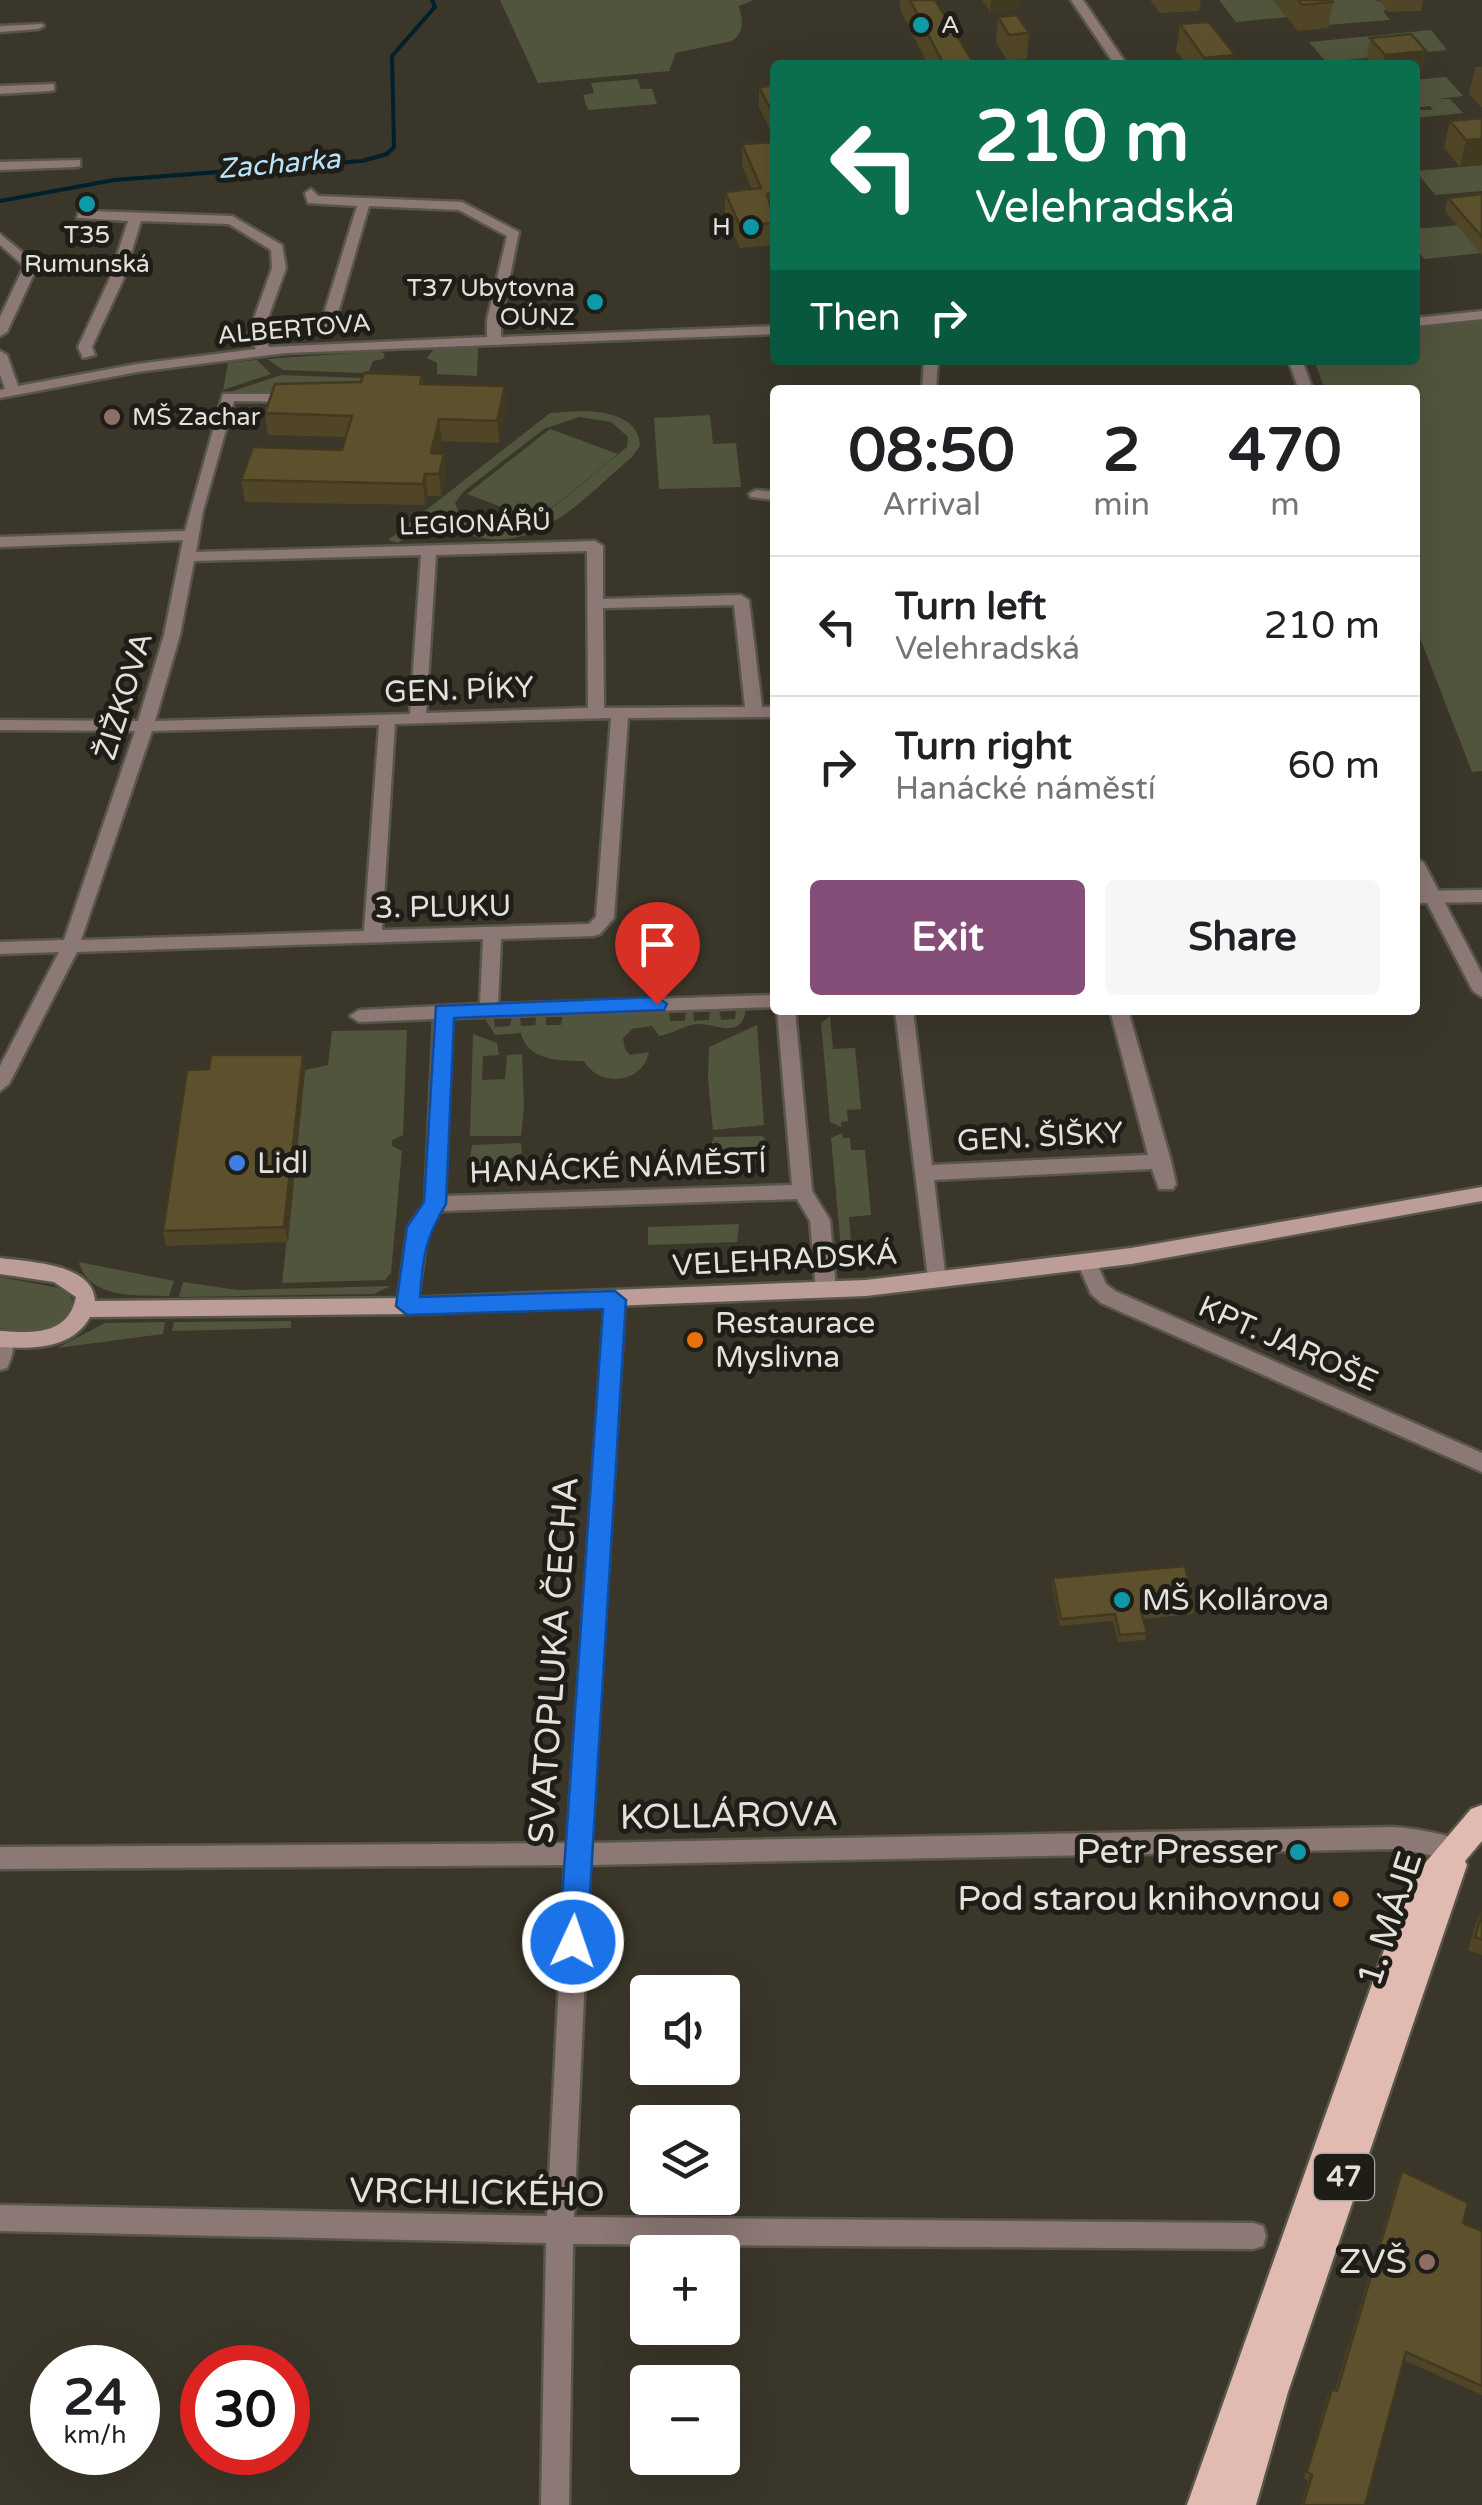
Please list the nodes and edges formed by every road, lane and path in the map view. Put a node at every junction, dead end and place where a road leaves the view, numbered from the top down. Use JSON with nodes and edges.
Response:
{"nodes":[{"id":1,"x":1077,"y":0,"type":"edge"},
{"id":2,"x":38,"y":26,"type":"dead end"},
{"id":3,"x":0,"y":29,"type":"edge"},
{"id":4,"x":1117,"y":60,"type":"edge"},
{"id":5,"x":50,"y":86,"type":"dead end"},
{"id":6,"x":0,"y":90,"type":"edge"},
{"id":7,"x":76,"y":163,"type":"dead end"},
{"id":8,"x":0,"y":166,"type":"edge"},
{"id":9,"x":311,"y":192,"type":"dead end"},
{"id":10,"x":364,"y":202,"type":"junction"},
{"id":11,"x":86,"y":207,"type":"dead end"},
{"id":12,"x":136,"y":218,"type":"junction"},
{"id":13,"x":0,"y":238,"type":"edge"},
{"id":14,"x":1482,"y":314,"type":"edge"},
{"id":15,"x":1420,"y":321,"type":"edge"},
{"id":16,"x":326,"y":330,"type":"dead end"},
{"id":17,"x":770,"y":330,"type":"edge"},
{"id":18,"x":0,"y":332,"type":"edge"},
{"id":19,"x":494,"y":340,"type":"junction"},
{"id":20,"x":265,"y":352,"type":"junction"},
{"id":21,"x":0,"y":354,"type":"edge"},
{"id":22,"x":88,"y":355,"type":"dead end"},
{"id":23,"x":7,"y":393,"type":"edge"},
{"id":24,"x":320,"y":398,"type":"edge"},
{"id":25,"x":756,"y":494,"type":"dead end"},
{"id":26,"x":770,"y":495,"type":"edge"},
{"id":27,"x":191,"y":535,"type":"junction"},
{"id":28,"x":0,"y":542,"type":"edge"},
{"id":29,"x":430,"y":551,"type":"junction"},
{"id":30,"x":190,"y":557,"type":"junction"},
{"id":31,"x":594,"y":604,"type":"junction"},
{"id":32,"x":620,"y":712,"type":"junction"},
{"id":33,"x":754,"y":712,"type":"junction"},
{"id":34,"x":770,"y":712,"type":"edge"},
{"id":35,"x":596,"y":713,"type":"junction"},
{"id":36,"x":418,"y":719,"type":"junction"},
{"id":37,"x":387,"y":720,"type":"junction"},
{"id":38,"x":0,"y":725,"type":"edge"},
{"id":39,"x":144,"y":729,"type":"junction"},
{"id":40,"x":1482,"y":896,"type":"edge"},
{"id":41,"x":1423,"y":897,"type":"edge"},
{"id":42,"x":492,"y":933,"type":"junction"},
{"id":43,"x":373,"y":936,"type":"junction"},
{"id":44,"x":70,"y":946,"type":"junction"},
{"id":45,"x":0,"y":948,"type":"edge"},
{"id":46,"x":1482,"y":991,"type":"edge"},
{"id":47,"x":770,"y":1000,"type":"edge"},
{"id":48,"x":489,"y":1010,"type":"junction"},
{"id":49,"x":444,"y":1012,"type":"junction"},
{"id":50,"x":786,"y":1015,"type":"edge"},
{"id":51,"x":905,"y":1015,"type":"edge"},
{"id":52,"x":1120,"y":1015,"type":"edge"},
{"id":53,"x":359,"y":1016,"type":"dead end"},
{"id":54,"x":0,"y":1084,"type":"edge"},
{"id":55,"x":1161,"y":1161,"type":"junction"},
{"id":56,"x":923,"y":1174,"type":"junction"},
{"id":57,"x":1166,"y":1184,"type":"dead end"},
{"id":58,"x":802,"y":1192,"type":"junction"},
{"id":59,"x":1482,"y":1194,"type":"edge"},
{"id":60,"x":435,"y":1204,"type":"junction"},
{"id":61,"x":1088,"y":1262,"type":"junction"},
{"id":62,"x":0,"y":1266,"type":"edge"},
{"id":63,"x":936,"y":1281,"type":"junction"},
{"id":64,"x":826,"y":1290,"type":"junction"},
{"id":65,"x":615,"y":1300,"type":"junction"},
{"id":66,"x":407,"y":1306,"type":"junction"},
{"id":67,"x":85,"y":1309,"type":"junction"},
{"id":68,"x":2,"y":1339,"type":"edge"},
{"id":69,"x":0,"y":1362,"type":"edge"},
{"id":70,"x":1482,"y":1462,"type":"edge"},
{"id":71,"x":1482,"y":1819,"type":"edge"},
{"id":72,"x":1457,"y":1850,"type":"junction"},
{"id":73,"x":578,"y":1854,"type":"junction"},
{"id":74,"x":0,"y":1858,"type":"edge"},
{"id":75,"x":0,"y":2218,"type":"edge"},
{"id":76,"x":560,"y":2230,"type":"junction"},
{"id":77,"x":1252,"y":2236,"type":"dead end"},
{"id":78,"x":555,"y":2505,"type":"edge"},
{"id":79,"x":1204,"y":2505,"type":"edge"},
{"id":80,"x":1238,"y":2505,"type":"edge"}],
"edges":[{"from":1,"to":4,"type":"street"},
{"from":2,"to":3,"type":"street"},
{"from":5,"to":6,"type":"street"},
{"from":7,"to":8,"type":"street"},
{"from":9,"to":10,"type":"street"},
{"from":10,"to":16,"type":"street"},
{"from":10,"to":19,"type":"street"},
{"from":11,"to":12,"type":"street"},
{"from":12,"to":20,"type":"street"},
{"from":12,"to":22,"type":"street"},
{"from":13,"to":18,"type":"street"},
{"from":14,"to":15,"type":"street"},
{"from":17,"to":19,"type":"street","name":"ALBERTOVA"},
{"from":19,"to":20,"type":"street","name":"ALBERTOVA"},
{"from":20,"to":23,"type":"street","name":"ALBERTOVA"},
{"from":21,"to":23,"type":"street"},
{"from":24,"to":27,"type":"street","name":"ŽIŽKOVA"},
{"from":25,"to":26,"type":"street"},
{"from":27,"to":28,"type":"street"},
{"from":27,"to":30,"type":"street","name":"ŽIŽKOVA"},
{"from":29,"to":30,"type":"street","name":"LEGIONÁŘŮ"},
{"from":29,"to":31,"type":"street","name":"LEGIONÁŘŮ"},
{"from":29,"to":36,"type":"street"},
{"from":30,"to":39,"type":"street","name":"ŽIŽKOVA"},
{"from":31,"to":33,"type":"street"},
{"from":31,"to":35,"type":"street","name":"LEGIONÁŘŮ"},
{"from":32,"to":33,"type":"street","name":"GEN. PÍKY"},
{"from":32,"to":35,"type":"street","name":"GEN. PÍKY"},
{"from":32,"to":42,"type":"street","name":"3. PLUKU"},
{"from":33,"to":34,"type":"street","name":"GEN. PÍKY"},
{"from":35,"to":36,"type":"street","name":"GEN. PÍKY"},
{"from":36,"to":37,"type":"street","name":"GEN. PÍKY"},
{"from":37,"to":39,"type":"street","name":"GEN. PÍKY"},
{"from":37,"to":43,"type":"street"},
{"from":38,"to":39,"type":"street","name":"GEN. PÍKY"},
{"from":39,"to":44,"type":"street","name":"ŽIŽKOVA"},
{"from":40,"to":41,"type":"street"},
{"from":41,"to":46,"type":"street"},
{"from":42,"to":43,"type":"street","name":"3. PLUKU"},
{"from":42,"to":48,"type":"street"},
{"from":43,"to":44,"type":"street","name":"3. PLUKU"},
{"from":44,"to":45,"type":"street","name":"3. PLUKU"},
{"from":44,"to":54,"type":"street","name":"ŽIŽKOVA"},
{"from":47,"to":48,"type":"street"},
{"from":48,"to":49,"type":"street"},
{"from":49,"to":53,"type":"street"},
{"from":49,"to":60,"type":"street","name":"HANÁCKÉ NÁMĚSTÍ"},
{"from":50,"to":58,"type":"street","name":"HANÁCKÉ NÁMĚSTÍ"},
{"from":51,"to":56,"type":"street"},
{"from":52,"to":55,"type":"street","name":"GEN. ŠIŠKY"},
{"from":55,"to":56,"type":"street","name":"GEN. ŠIŠKY"},
{"from":55,"to":57,"type":"street","name":"GEN. ŠIŠKY"},
{"from":56,"to":63,"type":"street"},
{"from":58,"to":60,"type":"street","name":"HANÁCKÉ NÁMĚSTÍ"},
{"from":58,"to":64,"type":"street","name":"HANÁCKÉ NÁMĚSTÍ"},
{"from":59,"to":61,"type":"main road","name":"VELEHRADSKÁ"},
{"from":60,"to":66,"type":"street","name":"HANÁCKÉ NÁMĚSTÍ"},
{"from":61,"to":63,"type":"main road","name":"VELEHRADSKÁ"},
{"from":61,"to":70,"type":"street","name":"KPT. JAROŠE"},
{"from":62,"to":67,"type":"main road"},
{"from":63,"to":64,"type":"main road","name":"VELEHRADSKÁ"},
{"from":64,"to":65,"type":"main road","name":"VELEHRADSKÁ"},
{"from":65,"to":66,"type":"main road","name":"VELEHRADSKÁ"},
{"from":65,"to":73,"type":"street","name":"SVATOPLUKA ČECHA"},
{"from":66,"to":67,"type":"main road","name":"VELEHRADSKÁ"},
{"from":67,"to":68,"type":"main road"},
{"from":68,"to":69,"type":"street"},
{"from":71,"to":72,"type":"main road","number":"47"},
{"from":72,"to":73,"type":"street","name":"KOLLÁROVA"},
{"from":72,"to":79,"type":"main road","name":"1. MÁJE","number":"47"},
{"from":72,"to":80,"type":"main road","name":"1. MÁJE","number":"47"},
{"from":73,"to":74,"type":"street","name":"KOLLÁROVA"},
{"from":73,"to":76,"type":"street","name":"SVATOPLUKA ČECHA"},
{"from":75,"to":76,"type":"street","name":"VRCHLICKÉHO"},
{"from":76,"to":77,"type":"street","name":"VRCHLICKÉHO"},
{"from":76,"to":78,"type":"street","name":"SVATOPLUKA ČECHA"}]}
